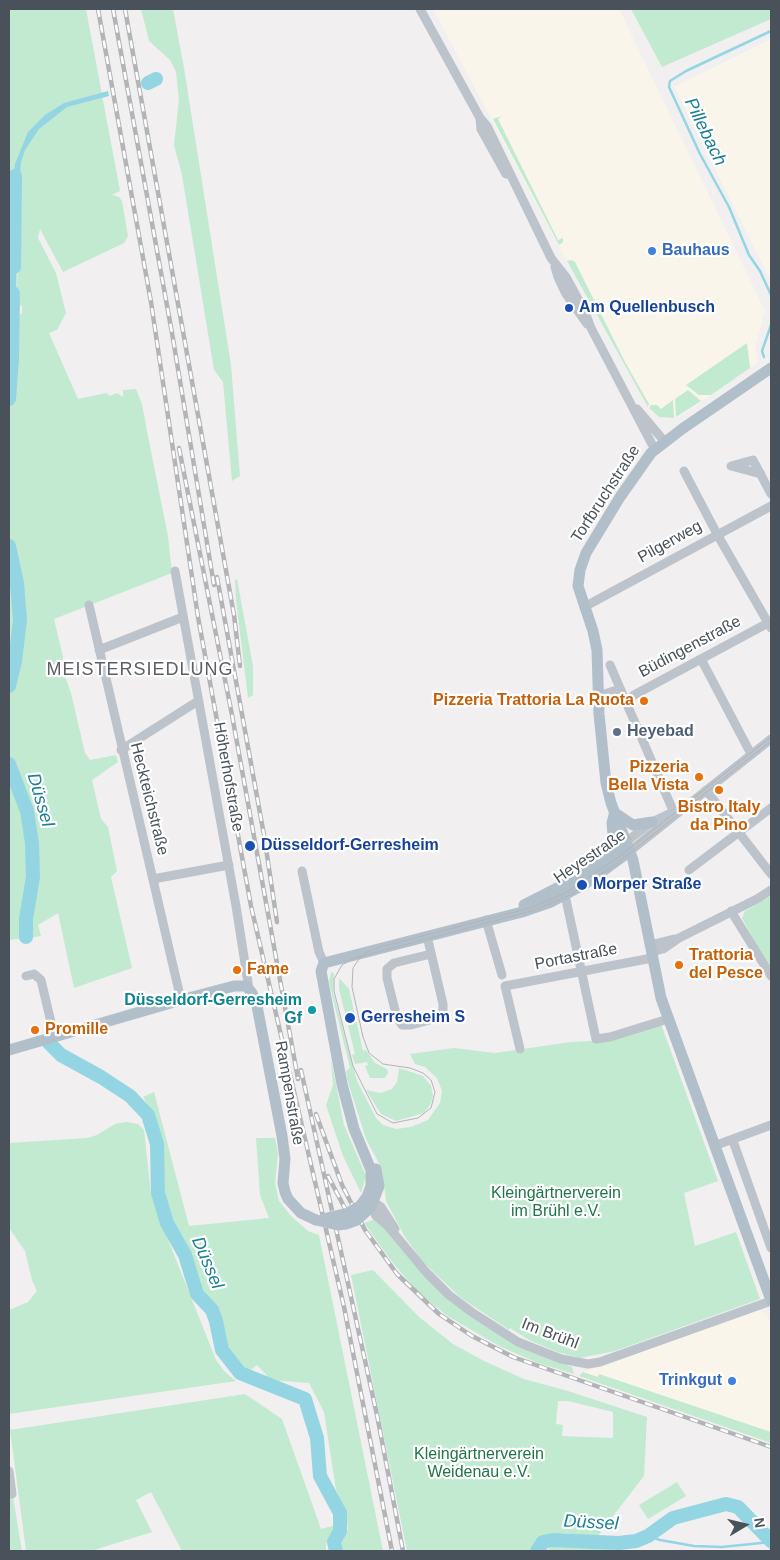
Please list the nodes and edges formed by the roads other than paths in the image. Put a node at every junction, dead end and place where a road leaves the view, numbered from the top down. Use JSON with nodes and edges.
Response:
{"nodes":[{"id":1,"x":420,"y":9,"type":"edge"},
{"id":2,"x":771,"y":368,"type":"edge"},
{"id":3,"x":632,"y":403,"type":"junction"},
{"id":4,"x":665,"y":442,"type":"junction"},
{"id":5,"x":655,"y":450,"type":"junction"},
{"id":6,"x":684,"y":471,"type":"dead end"},
{"id":7,"x":761,"y":474,"type":"dead end"},
{"id":8,"x":771,"y":494,"type":"edge"},
{"id":9,"x":771,"y":506,"type":"edge"},
{"id":10,"x":717,"y":534,"type":"junction"},
{"id":11,"x":174,"y":571,"type":"dead end"},
{"id":12,"x":88,"y":605,"type":"dead end"},
{"id":13,"x":584,"y":607,"type":"junction"},
{"id":14,"x":183,"y":617,"type":"junction"},
{"id":15,"x":770,"y":625,"type":"edge"},
{"id":16,"x":98,"y":650,"type":"junction"},
{"id":17,"x":701,"y":659,"type":"junction"},
{"id":18,"x":610,"y":665,"type":"dead end"},
{"id":19,"x":620,"y":689,"type":"junction"},
{"id":20,"x":598,"y":696,"type":"junction"},
{"id":21,"x":627,"y":701,"type":"junction"},
{"id":22,"x":198,"y":702,"type":"junction"},
{"id":23,"x":771,"y":739,"type":"edge"},
{"id":24,"x":122,"y":750,"type":"junction"},
{"id":25,"x":751,"y":754,"type":"junction"},
{"id":26,"x":706,"y":790,"type":"junction"},
{"id":27,"x":771,"y":808,"type":"edge"},
{"id":28,"x":614,"y":813,"type":"junction"},
{"id":29,"x":674,"y":813,"type":"junction"},
{"id":30,"x":652,"y":822,"type":"junction"},
{"id":31,"x":739,"y":833,"type":"junction"},
{"id":32,"x":628,"y":846,"type":"junction"},
{"id":33,"x":607,"y":857,"type":"junction"},
{"id":34,"x":229,"y":865,"type":"junction"},
{"id":35,"x":689,"y":870,"type":"dead end"},
{"id":36,"x":302,"y":871,"type":"dead end"},
{"id":37,"x":771,"y":874,"type":"edge"},
{"id":38,"x":153,"y":879,"type":"junction"},
{"id":39,"x":771,"y":889,"type":"edge"},
{"id":40,"x":565,"y":895,"type":"junction"},
{"id":41,"x":734,"y":909,"type":"junction"},
{"id":42,"x":500,"y":916,"type":"junction"},
{"id":43,"x":486,"y":920,"type":"junction"},
{"id":44,"x":427,"y":936,"type":"junction"},
{"id":45,"x":651,"y":952,"type":"junction"},
{"id":46,"x":431,"y":954,"type":"junction"},
{"id":47,"x":323,"y":964,"type":"junction"},
{"id":48,"x":582,"y":971,"type":"junction"},
{"id":49,"x":502,"y":975,"type":"dead end"},
{"id":50,"x":26,"y":976,"type":"dead end"},
{"id":51,"x":771,"y":976,"type":"edge"},
{"id":52,"x":249,"y":989,"type":"junction"},
{"id":53,"x":181,"y":1000,"type":"junction"},
{"id":54,"x":668,"y":1019,"type":"junction"},
{"id":55,"x":54,"y":1035,"type":"junction"},
{"id":56,"x":520,"y":1049,"type":"dead end"},
{"id":57,"x":9,"y":1050,"type":"edge"},
{"id":58,"x":771,"y":1125,"type":"edge"},
{"id":59,"x":733,"y":1141,"type":"junction"},
{"id":60,"x":714,"y":1146,"type":"junction"},
{"id":61,"x":371,"y":1202,"type":"junction"},
{"id":62,"x":771,"y":1248,"type":"edge"},
{"id":63,"x":771,"y":1301,"type":"edge"},
{"id":64,"x":9,"y":1471,"type":"edge"},
{"id":65,"x":12,"y":1494,"type":"dead end"}],
"edges":[{"from":1,"to":3,"type":"street"},
{"from":2,"to":4,"type":"main road","name":"Torfbruchstraße"},
{"from":3,"to":4,"type":"street"},
{"from":3,"to":5,"type":"street"},
{"from":4,"to":5,"type":"main road","name":"Torfbruchstraße"},
{"from":5,"to":13,"type":"main road","name":"Torfbruchstraße"},
{"from":6,"to":10,"type":"street"},
{"from":7,"to":8,"type":"street"},
{"from":9,"to":10,"type":"street","name":"Pilgerweg"},
{"from":10,"to":13,"type":"street","name":"Pilgerweg"},
{"from":10,"to":15,"type":"street"},
{"from":11,"to":14,"type":"street","name":"Höherhofstraße"},
{"from":12,"to":16,"type":"street","name":"Heckteichstraße"},
{"from":13,"to":20,"type":"main road","name":"Torfbruchstraße"},
{"from":14,"to":16,"type":"street"},
{"from":14,"to":22,"type":"street","name":"Höherhofstraße"},
{"from":15,"to":17,"type":"street","name":"Büdingenstraße"},
{"from":16,"to":24,"type":"street","name":"Heckteichstraße"},
{"from":17,"to":21,"type":"street","name":"Büdingenstraße"},
{"from":17,"to":25,"type":"street"},
{"from":18,"to":19,"type":"street"},
{"from":19,"to":20,"type":"street"},
{"from":19,"to":21,"type":"street"},
{"from":20,"to":28,"type":"main road","name":"Torfbruchstraße"},
{"from":21,"to":29,"type":"street"},
{"from":22,"to":24,"type":"street"},
{"from":22,"to":34,"type":"street","name":"Höherhofstraße"},
{"from":23,"to":25,"type":"street","name":"Heyestraße"},
{"from":24,"to":38,"type":"street","name":"Heckteichstraße"},
{"from":25,"to":26,"type":"street","name":"Heyestraße"},
{"from":26,"to":29,"type":"street","name":"Heyestraße"},
{"from":26,"to":31,"type":"street"},
{"from":27,"to":31,"type":"street"},
{"from":28,"to":30,"type":"main road"},
{"from":28,"to":32,"type":"main road","name":"Torfbruchstraße"},
{"from":28,"to":33,"type":"main road"},
{"from":29,"to":30,"type":"street","name":"Heyestraße"},
{"from":29,"to":32,"type":"street","name":"Heyestraße"},
{"from":30,"to":32,"type":"street","name":"Heyestraße"},
{"from":31,"to":35,"type":"street"},
{"from":31,"to":37,"type":"street"},
{"from":32,"to":33,"type":"main road","name":"Heyestraße"},
{"from":32,"to":40,"type":"main road","name":"Heyestraße"},
{"from":32,"to":45,"type":"main road"},
{"from":33,"to":42,"type":"main road","name":"Heyestraße"},
{"from":34,"to":38,"type":"street"},
{"from":34,"to":52,"type":"street","name":"Höherhofstraße"},
{"from":36,"to":47,"type":"street"},
{"from":38,"to":53,"type":"street","name":"Heckteichstraße"},
{"from":39,"to":41,"type":"street","name":"Portastraße"},
{"from":40,"to":42,"type":"main road","name":"Heyestraße"},
{"from":40,"to":48,"type":"street"},
{"from":41,"to":45,"type":"street","name":"Portastraße"},
{"from":41,"to":51,"type":"street"},
{"from":42,"to":43,"type":"main road","name":"Heyestraße"},
{"from":43,"to":44,"type":"main road","name":"Heyestraße"},
{"from":43,"to":49,"type":"street"},
{"from":44,"to":46,"type":"street"},
{"from":44,"to":47,"type":"main road","name":"Heyestraße"},
{"from":45,"to":48,"type":"street","name":"Portastraße"},
{"from":45,"to":54,"type":"main road"},
{"from":46,"to":46,"type":"street"},
{"from":47,"to":61,"type":"main road"},
{"from":48,"to":54,"type":"street"},
{"from":48,"to":56,"type":"street","name":"Portastraße"},
{"from":50,"to":55,"type":"street"},
{"from":52,"to":53,"type":"main road"},
{"from":52,"to":61,"type":"main road","name":"Rampenstraße","bridge":true},
{"from":53,"to":55,"type":"main road"},
{"from":54,"to":60,"type":"main road"},
{"from":55,"to":57,"type":"main road"},
{"from":58,"to":59,"type":"street"},
{"from":59,"to":60,"type":"street"},
{"from":59,"to":62,"type":"street"},
{"from":60,"to":63,"type":"main road"},
{"from":61,"to":63,"type":"street","name":"Im Brühl"},
{"from":64,"to":65,"type":"street"}]}
